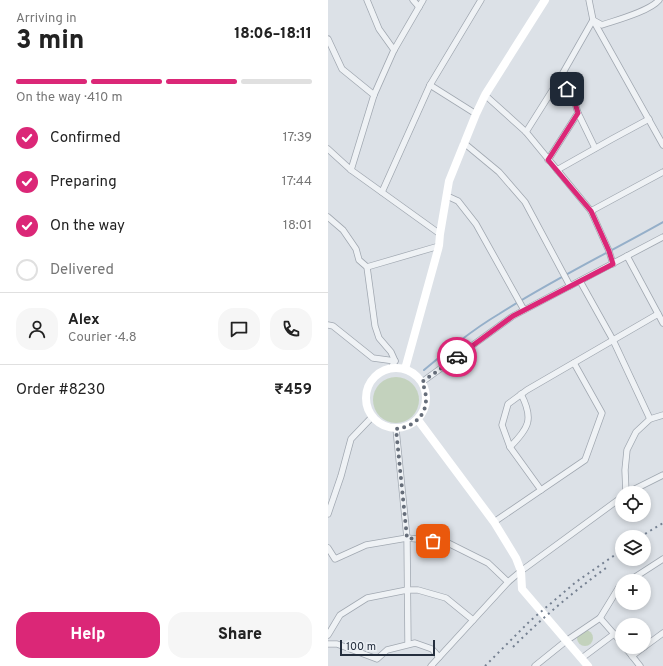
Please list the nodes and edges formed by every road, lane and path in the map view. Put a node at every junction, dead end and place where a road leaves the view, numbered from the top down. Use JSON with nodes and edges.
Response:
{"nodes":[{"id":1,"x":367,"y":0,"type":"edge"},
{"id":2,"x":413,"y":0,"type":"edge"},
{"id":3,"x":423,"y":0,"type":"edge"},
{"id":4,"x":481,"y":0,"type":"edge"},
{"id":5,"x":544,"y":0,"type":"edge"},
{"id":6,"x":589,"y":0,"type":"edge"},
{"id":7,"x":659,"y":0,"type":"edge"},
{"id":8,"x":419,"y":7,"type":"junction"},
{"id":9,"x":593,"y":20,"type":"junction"},
{"id":10,"x":328,"y":39,"type":"edge"},
{"id":11,"x":394,"y":50,"type":"junction"},
{"id":12,"x":560,"y":78,"type":"junction"},
{"id":13,"x":430,"y":86,"type":"junction"},
{"id":14,"x":374,"y":95,"type":"junction"},
{"id":15,"x":485,"y":95,"type":"junction"},
{"id":16,"x":578,"y":113,"type":"junction"},
{"id":17,"x":476,"y":114,"type":"junction"},
{"id":18,"x":648,"y":119,"type":"junction"},
{"id":19,"x":526,"y":132,"type":"junction"},
{"id":20,"x":464,"y":143,"type":"junction"},
{"id":21,"x":663,"y":145,"type":"edge"},
{"id":22,"x":595,"y":148,"type":"junction"},
{"id":23,"x":328,"y":149,"type":"edge"},
{"id":24,"x":548,"y":160,"type":"junction"},
{"id":25,"x":350,"y":170,"type":"junction"},
{"id":26,"x":557,"y":170,"type":"junction"},
{"id":27,"x":663,"y":172,"type":"edge"},
{"id":28,"x":382,"y":192,"type":"junction"},
{"id":29,"x":447,"y":196,"type":"junction"},
{"id":30,"x":591,"y":211,"type":"junction"},
{"id":31,"x":328,"y":217,"type":"edge"},
{"id":32,"x":440,"y":234,"type":"junction"},
{"id":33,"x":663,"y":237,"type":"edge"},
{"id":34,"x":439,"y":246,"type":"junction"},
{"id":35,"x":627,"y":256,"type":"junction"},
{"id":36,"x":613,"y":264,"type":"junction"},
{"id":37,"x":367,"y":267,"type":"junction"},
{"id":38,"x":580,"y":281,"type":"junction"},
{"id":39,"x":570,"y":286,"type":"junction"},
{"id":40,"x":524,"y":310,"type":"junction"},
{"id":41,"x":658,"y":314,"type":"junction"},
{"id":42,"x":663,"y":323,"type":"edge"},
{"id":43,"x":328,"y":325,"type":"edge"},
{"id":44,"x":613,"y":340,"type":"junction"},
{"id":45,"x":574,"y":363,"type":"junction"},
{"id":46,"x":393,"y":365,"type":"junction"},
{"id":47,"x":405,"y":369,"type":"junction"},
{"id":48,"x":422,"y":382,"type":"junction"},
{"id":49,"x":522,"y":394,"type":"junction"},
{"id":50,"x":663,"y":415,"type":"edge"},
{"id":51,"x":372,"y":417,"type":"junction"},
{"id":52,"x":650,"y":419,"type":"junction"},
{"id":53,"x":418,"y":420,"type":"junction"},
{"id":54,"x":396,"y":429,"type":"junction"},
{"id":55,"x":510,"y":447,"type":"junction"},
{"id":56,"x":663,"y":475,"type":"edge"},
{"id":57,"x":626,"y":486,"type":"edge"},
{"id":58,"x":641,"y":486,"type":"edge"},
{"id":59,"x":541,"y":490,"type":"junction"},
{"id":60,"x":615,"y":501,"type":"edge"},
{"id":61,"x":328,"y":514,"type":"edge"},
{"id":62,"x":494,"y":522,"type":"junction"},
{"id":63,"x":407,"y":538,"type":"junction"},
{"id":64,"x":328,"y":548,"type":"edge"},
{"id":65,"x":663,"y":559,"type":"edge"},
{"id":66,"x":521,"y":571,"type":"junction"},
{"id":67,"x":640,"y":574,"type":"edge"},
{"id":68,"x":508,"y":582,"type":"junction"},
{"id":69,"x":407,"y":590,"type":"junction"},
{"id":70,"x":615,"y":594,"type":"edge"},
{"id":71,"x":600,"y":618,"type":"junction"},
{"id":72,"x":473,"y":620,"type":"junction"},
{"id":73,"x":663,"y":633,"type":"edge"},
{"id":74,"x":614,"y":634,"type":"joint"},
{"id":75,"x":328,"y":635,"type":"edge"},
{"id":76,"x":566,"y":641,"type":"junction"},
{"id":77,"x":651,"y":642,"type":"edge"},
{"id":78,"x":328,"y":644,"type":"edge"},
{"id":79,"x":408,"y":644,"type":"junction"},
{"id":80,"x":635,"y":654,"type":"edge"},
{"id":81,"x":632,"y":656,"type":"joint"},
{"id":82,"x":439,"y":657,"type":"junction"},
{"id":83,"x":582,"y":658,"type":"junction"},
{"id":84,"x":431,"y":666,"type":"edge"},
{"id":85,"x":534,"y":666,"type":"edge"},
{"id":86,"x":588,"y":666,"type":"edge"},
{"id":87,"x":640,"y":666,"type":"edge"}],
"edges":[{"from":1,"to":11,"type":"street"},
{"from":2,"to":8,"type":"street"},
{"from":3,"to":8,"type":"street"},
{"from":4,"to":13,"type":"street"},
{"from":5,"to":15,"type":"street"},
{"from":6,"to":9,"type":"street"},
{"from":7,"to":9,"type":"street"},
{"from":8,"to":11,"type":"street"},
{"from":9,"to":12,"type":"street"},
{"from":9,"to":18,"type":"street"},
{"from":10,"to":14,"type":"street"},
{"from":11,"to":14,"type":"street"},
{"from":12,"to":16,"type":"street"},
{"from":12,"to":19,"type":"street"},
{"from":13,"to":17,"type":"street"},
{"from":13,"to":28,"type":"street"},
{"from":14,"to":25,"type":"street"},
{"from":15,"to":17,"type":"street"},
{"from":15,"to":19,"type":"street"},
{"from":16,"to":22,"type":"street"},
{"from":16,"to":24,"type":"street"},
{"from":17,"to":20,"type":"street"},
{"from":18,"to":21,"type":"street"},
{"from":18,"to":22,"type":"street"},
{"from":19,"to":24,"type":"street"},
{"from":20,"to":29,"type":"street"},
{"from":20,"to":39,"type":"street"},
{"from":22,"to":26,"type":"street"},
{"from":23,"to":25,"type":"street"},
{"from":24,"to":26,"type":"street"},
{"from":25,"to":28,"type":"street"},
{"from":26,"to":30,"type":"street"},
{"from":27,"to":30,"type":"street"},
{"from":28,"to":32,"type":"street"},
{"from":29,"to":32,"type":"street"},
{"from":29,"to":40,"type":"street"},
{"from":30,"to":36,"type":"street"},
{"from":31,"to":37,"type":"street"},
{"from":32,"to":34,"type":"street"},
{"from":33,"to":35,"type":"street"},
{"from":34,"to":37,"type":"street"},
{"from":34,"to":47,"type":"street"},
{"from":35,"to":36,"type":"street"},
{"from":35,"to":41,"type":"street"},
{"from":36,"to":38,"type":"street"},
{"from":37,"to":46,"type":"street"},
{"from":38,"to":39,"type":"street"},
{"from":38,"to":44,"type":"street"},
{"from":39,"to":40,"type":"street"},
{"from":40,"to":48,"type":"street"},
{"from":41,"to":42,"type":"street"},
{"from":41,"to":44,"type":"street"},
{"from":43,"to":46,"type":"street"},
{"from":44,"to":45,"type":"street"},
{"from":44,"to":52,"type":"street"},
{"from":45,"to":49,"type":"street"},
{"from":45,"to":59,"type":"street"},
{"from":46,"to":47,"type":"street"},
{"from":46,"to":51,"type":"street"},
{"from":47,"to":48,"type":"street"},
{"from":48,"to":53,"type":"street"},
{"from":49,"to":55,"type":"street"},
{"from":49,"to":55,"type":"street"},
{"from":50,"to":52,"type":"street"},
{"from":51,"to":54,"type":"street"},
{"from":51,"to":61,"type":"street"},
{"from":52,"to":57,"type":"street"},
{"from":53,"to":54,"type":"street"},
{"from":53,"to":62,"type":"street"},
{"from":54,"to":63,"type":"street"},
{"from":55,"to":59,"type":"street"},
{"from":56,"to":58,"type":"street"},
{"from":59,"to":62,"type":"street"},
{"from":60,"to":66,"type":"street"},
{"from":62,"to":66,"type":"street"},
{"from":63,"to":64,"type":"street"},
{"from":63,"to":68,"type":"street"},
{"from":63,"to":69,"type":"street"},
{"from":65,"to":67,"type":"street"},
{"from":66,"to":68,"type":"street"},
{"from":66,"to":76,"type":"street"},
{"from":68,"to":72,"type":"street"},
{"from":69,"to":72,"type":"street"},
{"from":69,"to":75,"type":"street"},
{"from":69,"to":79,"type":"street"},
{"from":70,"to":71,"type":"street"},
{"from":71,"to":74,"type":"street"},
{"from":71,"to":76,"type":"street"},
{"from":72,"to":82,"type":"street"},
{"from":73,"to":77,"type":"street"},
{"from":74,"to":83,"type":"street"},
{"from":76,"to":83,"type":"street"},
{"from":76,"to":85,"type":"street"},
{"from":78,"to":79,"type":"street"},
{"from":79,"to":82,"type":"street"},
{"from":80,"to":81,"type":"street"},
{"from":81,"to":87,"type":"street"},
{"from":82,"to":84,"type":"street"},
{"from":83,"to":86,"type":"street"}]}
